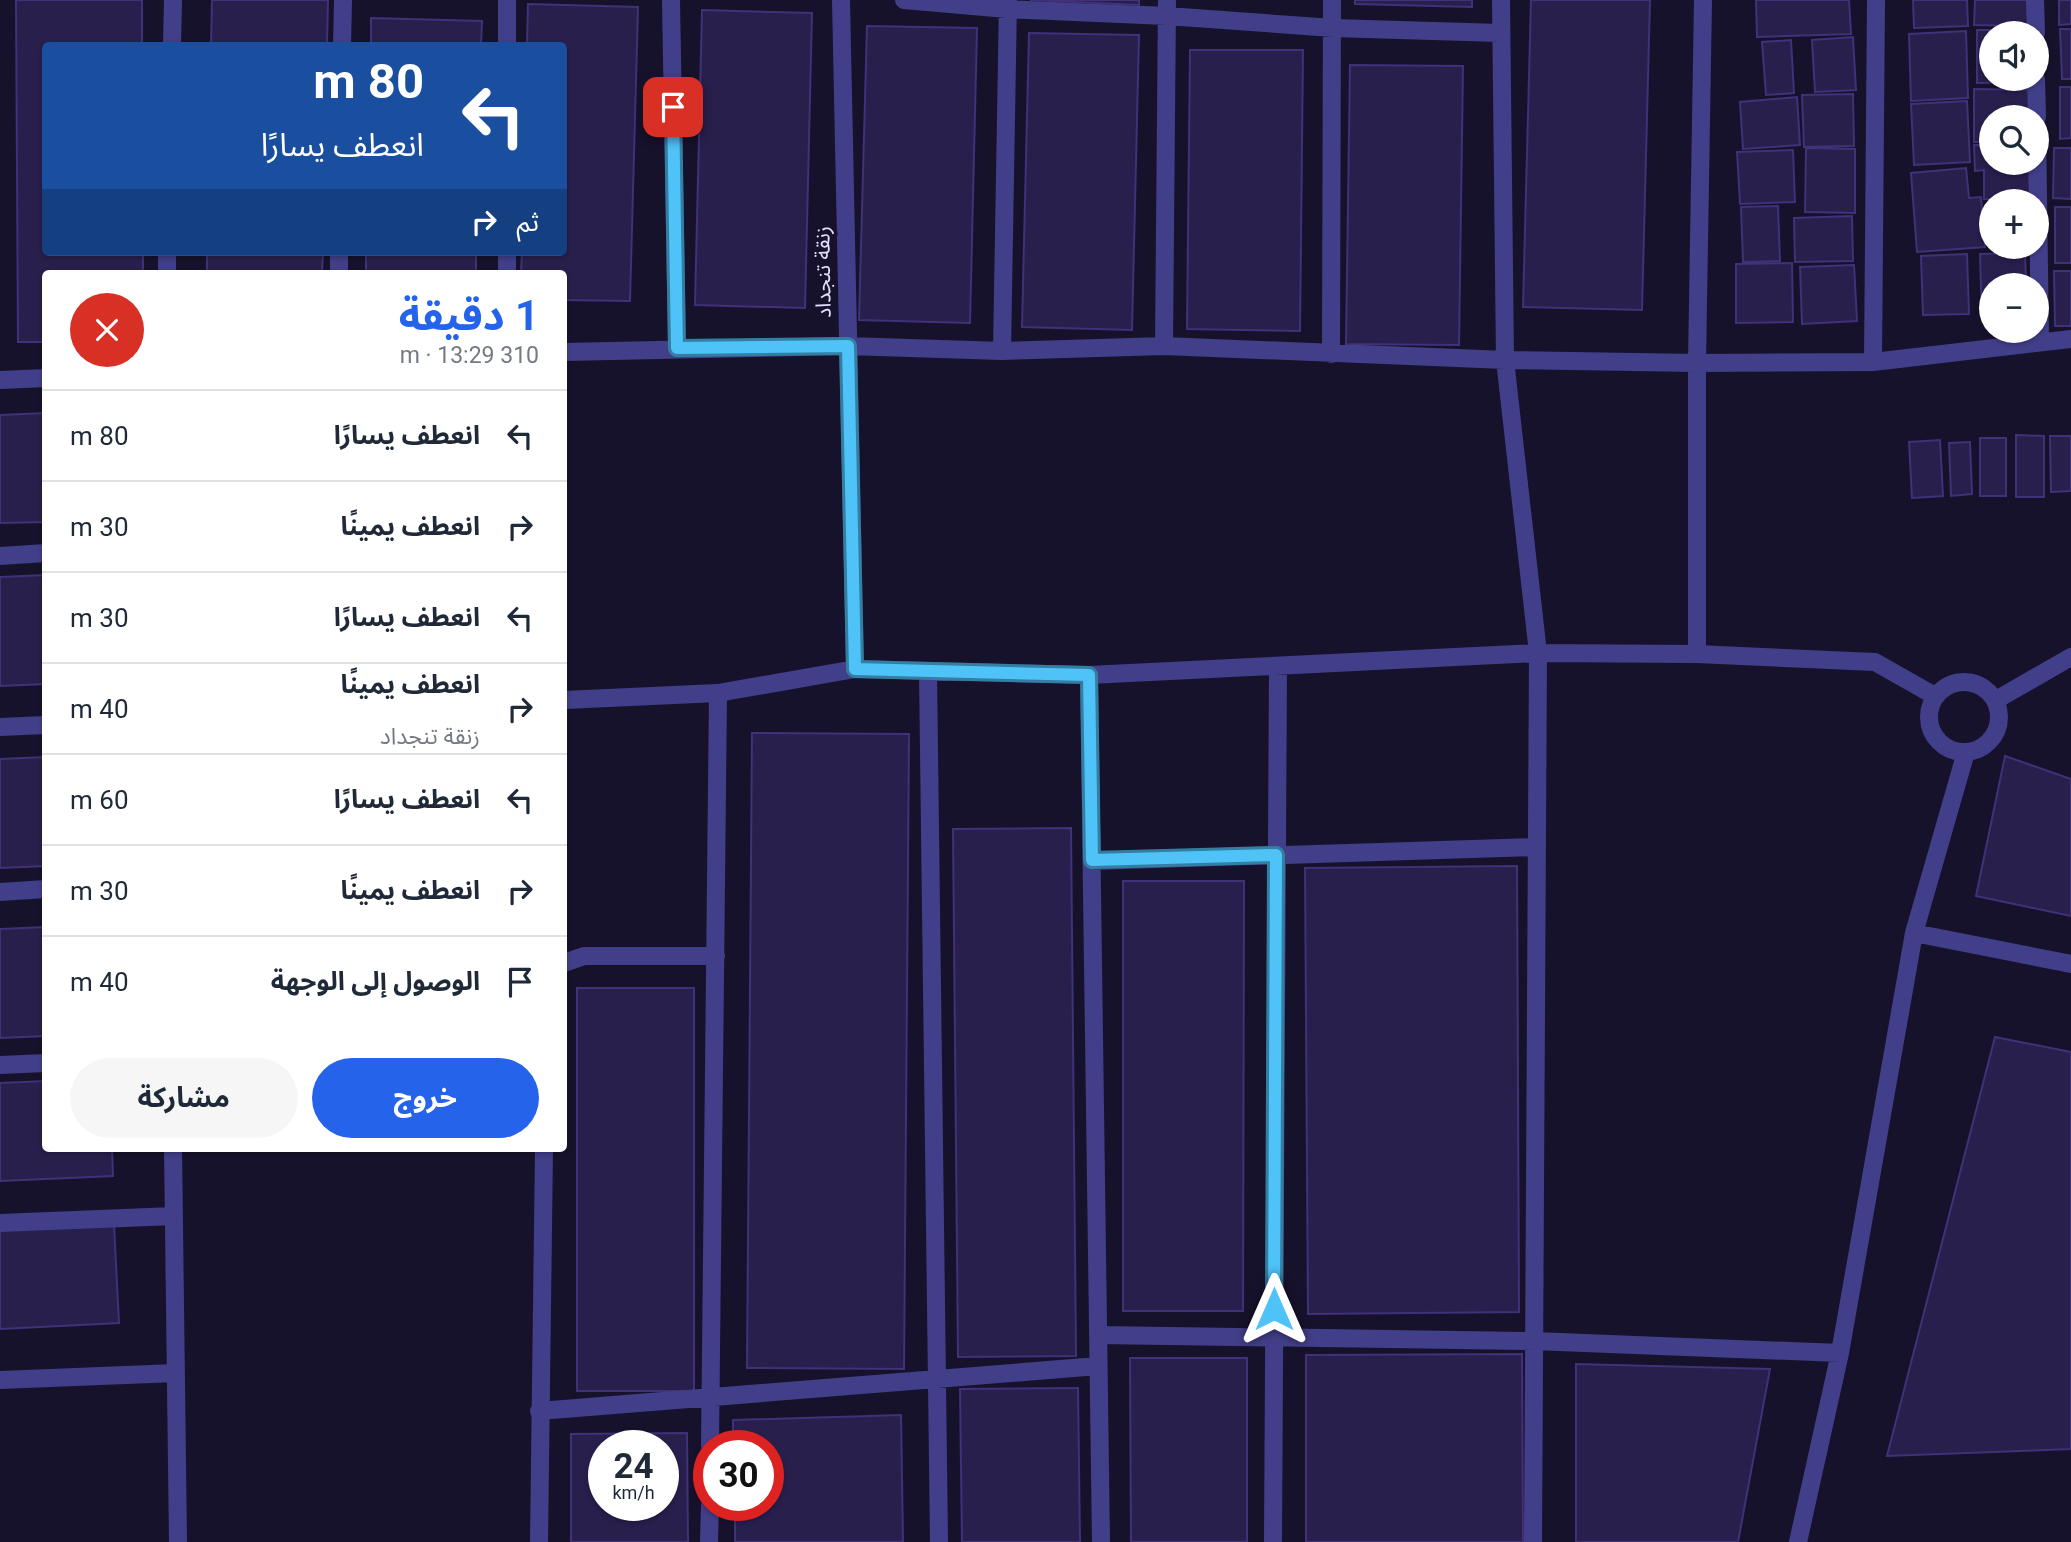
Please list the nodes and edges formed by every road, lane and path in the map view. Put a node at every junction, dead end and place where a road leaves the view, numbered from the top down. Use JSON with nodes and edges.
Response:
{"nodes":[{"id":1,"x":173,"y":0,"type":"edge"},
{"id":2,"x":343,"y":0,"type":"edge"},
{"id":3,"x":507,"y":0,"type":"edge"},
{"id":4,"x":671,"y":0,"type":"edge"},
{"id":5,"x":841,"y":0,"type":"edge"},
{"id":6,"x":904,"y":0,"type":"edge"},
{"id":7,"x":1332,"y":0,"type":"edge"},
{"id":8,"x":1501,"y":0,"type":"edge"},
{"id":9,"x":1703,"y":0,"type":"edge"},
{"id":10,"x":1876,"y":0,"type":"edge"},
{"id":11,"x":2035,"y":0,"type":"edge"},
{"id":12,"x":1008,"y":5,"type":"edge"},
{"id":13,"x":1167,"y":8,"type":"edge"},
{"id":14,"x":2036,"y":21,"type":"edge"},
{"id":15,"x":1333,"y":28,"type":"junction"},
{"id":16,"x":1500,"y":33,"type":"junction"},
{"id":17,"x":172,"y":42,"type":"edge"},
{"id":18,"x":342,"y":42,"type":"edge"},
{"id":19,"x":507,"y":42,"type":"edge"},
{"id":20,"x":2038,"y":175,"type":"edge"},
{"id":21,"x":2039,"y":273,"type":"edge"},
{"id":22,"x":2071,"y":340,"type":"edge"},
{"id":23,"x":2049,"y":341,"type":"edge"},
{"id":24,"x":2024,"y":343,"type":"edge"},
{"id":25,"x":848,"y":346,"type":"junction"},
{"id":26,"x":1164,"y":346,"type":"junction"},
{"id":27,"x":677,"y":348,"type":"junction"},
{"id":28,"x":1002,"y":351,"type":"junction"},
{"id":29,"x":567,"y":352,"type":"edge"},
{"id":30,"x":1331,"y":354,"type":"junction"},
{"id":31,"x":1505,"y":360,"type":"junction"},
{"id":32,"x":1874,"y":362,"type":"junction"},
{"id":33,"x":1697,"y":363,"type":"junction"},
{"id":34,"x":42,"y":378,"type":"edge"},
{"id":35,"x":0,"y":380,"type":"edge"},
{"id":36,"x":42,"y":553,"type":"edge"},
{"id":37,"x":0,"y":556,"type":"edge"},
{"id":38,"x":1538,"y":653,"type":"junction"},
{"id":39,"x":1697,"y":654,"type":"junction"},
{"id":40,"x":2071,"y":657,"type":"edge"},
{"id":41,"x":1278,"y":666,"type":"junction"},
{"id":42,"x":855,"y":669,"type":"junction"},
{"id":43,"x":928,"y":671,"type":"junction"},
{"id":44,"x":1089,"y":675,"type":"junction"},
{"id":45,"x":718,"y":693,"type":"junction"},
{"id":46,"x":1935,"y":696,"type":"junction"},
{"id":47,"x":567,"y":700,"type":"edge"},
{"id":48,"x":1996,"y":700,"type":"junction"},
{"id":49,"x":42,"y":725,"type":"edge"},
{"id":50,"x":0,"y":727,"type":"edge"},
{"id":51,"x":1966,"y":752,"type":"junction"},
{"id":52,"x":1537,"y":847,"type":"junction"},
{"id":53,"x":1276,"y":855,"type":"junction"},
{"id":54,"x":1092,"y":860,"type":"junction"},
{"id":55,"x":42,"y":889,"type":"edge"},
{"id":56,"x":0,"y":892,"type":"edge"},
{"id":57,"x":1914,"y":933,"type":"junction"},
{"id":58,"x":716,"y":956,"type":"junction"},
{"id":59,"x":567,"y":962,"type":"edge"},
{"id":60,"x":2071,"y":964,"type":"edge"},
{"id":61,"x":42,"y":1063,"type":"edge"},
{"id":62,"x":0,"y":1065,"type":"edge"},
{"id":63,"x":173,"y":1152,"type":"edge"},
{"id":64,"x":544,"y":1152,"type":"edge"},
{"id":65,"x":174,"y":1216,"type":"junction"},
{"id":66,"x":0,"y":1223,"type":"edge"},
{"id":67,"x":1098,"y":1335,"type":"junction"},
{"id":68,"x":1273,"y":1336,"type":"junction"},
{"id":69,"x":1534,"y":1342,"type":"junction"},
{"id":70,"x":1840,"y":1353,"type":"junction"},
{"id":71,"x":1098,"y":1366,"type":"junction"},
{"id":72,"x":176,"y":1373,"type":"junction"},
{"id":73,"x":0,"y":1380,"type":"edge"},
{"id":74,"x":936,"y":1380,"type":"junction"},
{"id":75,"x":710,"y":1398,"type":"junction"},
{"id":76,"x":539,"y":1411,"type":"junction"},
{"id":77,"x":710,"y":1430,"type":"edge"},
{"id":78,"x":709,"y":1521,"type":"edge"},
{"id":79,"x":178,"y":1542,"type":"edge"},
{"id":80,"x":539,"y":1542,"type":"edge"},
{"id":81,"x":709,"y":1542,"type":"edge"},
{"id":82,"x":939,"y":1542,"type":"edge"},
{"id":83,"x":1101,"y":1542,"type":"edge"},
{"id":84,"x":1273,"y":1542,"type":"edge"},
{"id":85,"x":1532,"y":1542,"type":"edge"},
{"id":86,"x":1798,"y":1542,"type":"edge"}],
"edges":[{"from":1,"to":17,"type":"street"},
{"from":2,"to":18,"type":"street"},
{"from":3,"to":19,"type":"street"},
{"from":4,"to":27,"type":"street"},
{"from":5,"to":25,"type":"street","name":"زنقة تنجداد"},
{"from":6,"to":12,"type":"street"},
{"from":7,"to":15,"type":"street"},
{"from":8,"to":16,"type":"street"},
{"from":9,"to":33,"type":"street"},
{"from":10,"to":32,"type":"street"},
{"from":11,"to":14,"type":"street"},
{"from":12,"to":13,"type":"street"},
{"from":12,"to":28,"type":"street"},
{"from":13,"to":15,"type":"street"},
{"from":13,"to":26,"type":"street"},
{"from":15,"to":16,"type":"street"},
{"from":15,"to":30,"type":"street"},
{"from":16,"to":31,"type":"street"},
{"from":20,"to":21,"type":"street"},
{"from":22,"to":23,"type":"street"},
{"from":24,"to":32,"type":"street"},
{"from":25,"to":27,"type":"street"},
{"from":25,"to":28,"type":"street"},
{"from":25,"to":42,"type":"street","name":"زنقة تنجداد"},
{"from":26,"to":28,"type":"street"},
{"from":26,"to":30,"type":"street"},
{"from":27,"to":29,"type":"street"},
{"from":30,"to":31,"type":"street"},
{"from":31,"to":33,"type":"street"},
{"from":31,"to":38,"type":"street"},
{"from":32,"to":33,"type":"street"},
{"from":33,"to":39,"type":"street"},
{"from":34,"to":35,"type":"street"},
{"from":36,"to":37,"type":"street"},
{"from":38,"to":39,"type":"street"},
{"from":38,"to":41,"type":"street"},
{"from":38,"to":52,"type":"street"},
{"from":39,"to":46,"type":"street"},
{"from":40,"to":48,"type":"street"},
{"from":41,"to":44,"type":"street"},
{"from":41,"to":53,"type":"street"},
{"from":42,"to":43,"type":"street"},
{"from":42,"to":45,"type":"street"},
{"from":43,"to":44,"type":"street"},
{"from":43,"to":74,"type":"street"},
{"from":44,"to":54,"type":"street"},
{"from":45,"to":47,"type":"street"},
{"from":45,"to":58,"type":"street"},
{"from":46,"to":48,"type":"street"},
{"from":46,"to":51,"type":"street"},
{"from":48,"to":51,"type":"street"},
{"from":49,"to":50,"type":"street"},
{"from":51,"to":57,"type":"street"},
{"from":52,"to":53,"type":"street"},
{"from":52,"to":69,"type":"street"},
{"from":53,"to":54,"type":"street"},
{"from":53,"to":68,"type":"street"},
{"from":54,"to":67,"type":"street"},
{"from":55,"to":56,"type":"street"},
{"from":57,"to":60,"type":"street"},
{"from":57,"to":70,"type":"street"},
{"from":58,"to":59,"type":"street"},
{"from":58,"to":75,"type":"street"},
{"from":61,"to":62,"type":"street"},
{"from":63,"to":65,"type":"street"},
{"from":64,"to":76,"type":"street"},
{"from":65,"to":66,"type":"street"},
{"from":65,"to":72,"type":"street"},
{"from":67,"to":68,"type":"street"},
{"from":67,"to":71,"type":"street"},
{"from":68,"to":69,"type":"street"},
{"from":68,"to":84,"type":"street"},
{"from":69,"to":70,"type":"street"},
{"from":69,"to":85,"type":"street"},
{"from":70,"to":86,"type":"street"},
{"from":71,"to":74,"type":"street"},
{"from":71,"to":83,"type":"street"},
{"from":72,"to":73,"type":"street"},
{"from":72,"to":79,"type":"street"},
{"from":74,"to":75,"type":"street"},
{"from":74,"to":82,"type":"street"},
{"from":75,"to":76,"type":"street"},
{"from":75,"to":77,"type":"street"},
{"from":76,"to":80,"type":"street"},
{"from":78,"to":81,"type":"street"}]}
